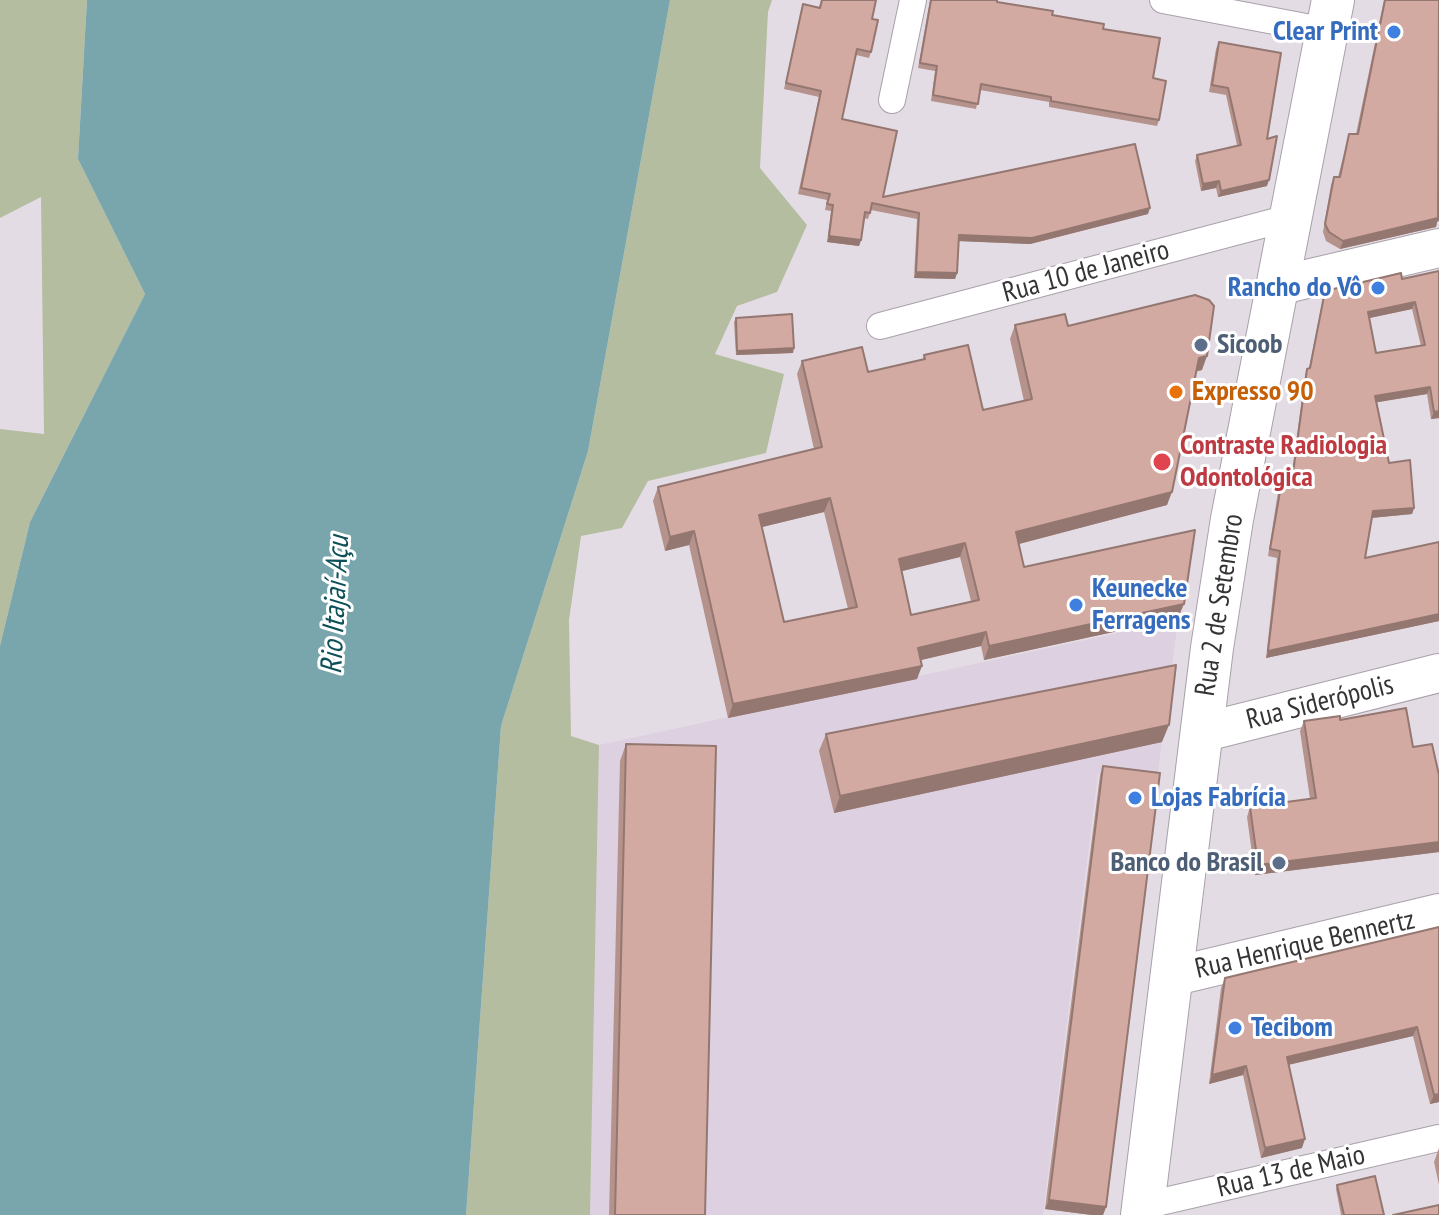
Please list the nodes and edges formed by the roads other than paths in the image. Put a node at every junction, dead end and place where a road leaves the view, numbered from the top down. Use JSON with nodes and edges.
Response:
{"nodes":[{"id":1,"x":913,"y":0,"type":"edge"},
{"id":2,"x":1163,"y":0,"type":"edge"},
{"id":3,"x":1330,"y":15,"type":"edge"},
{"id":4,"x":892,"y":100,"type":"dead end"},
{"id":5,"x":1292,"y":217,"type":"junction"},
{"id":6,"x":1439,"y":248,"type":"edge"},
{"id":7,"x":1277,"y":286,"type":"junction"},
{"id":8,"x":880,"y":326,"type":"dead end"},
{"id":9,"x":1439,"y":673,"type":"edge"},
{"id":10,"x":1201,"y":733,"type":"junction"},
{"id":11,"x":1439,"y":913,"type":"edge"},
{"id":12,"x":1171,"y":977,"type":"junction"},
{"id":13,"x":1439,"y":1138,"type":"edge"},
{"id":14,"x":1143,"y":1211,"type":"edge"}],
"edges":[{"from":1,"to":4,"type":"street"},
{"from":2,"to":3,"type":"street"},
{"from":3,"to":5,"type":"main road","name":"Rua 2 de Setembro"},
{"from":5,"to":7,"type":"main road","name":"Rua 2 de Setembro"},
{"from":5,"to":8,"type":"street","name":"Rua 10 de Janeiro"},
{"from":6,"to":7,"type":"street"},
{"from":7,"to":10,"type":"main road","name":"Rua 2 de Setembro"},
{"from":9,"to":10,"type":"street","name":"Rua Siderópolis"},
{"from":10,"to":12,"type":"main road","name":"Rua 2 de Setembro"},
{"from":11,"to":12,"type":"street","name":"Rua Henrique Bennertz"},
{"from":12,"to":14,"type":"main road","name":"Rua 2 de Setembro"},
{"from":13,"to":14,"type":"street","name":"Rua 13 de Maio"}]}
